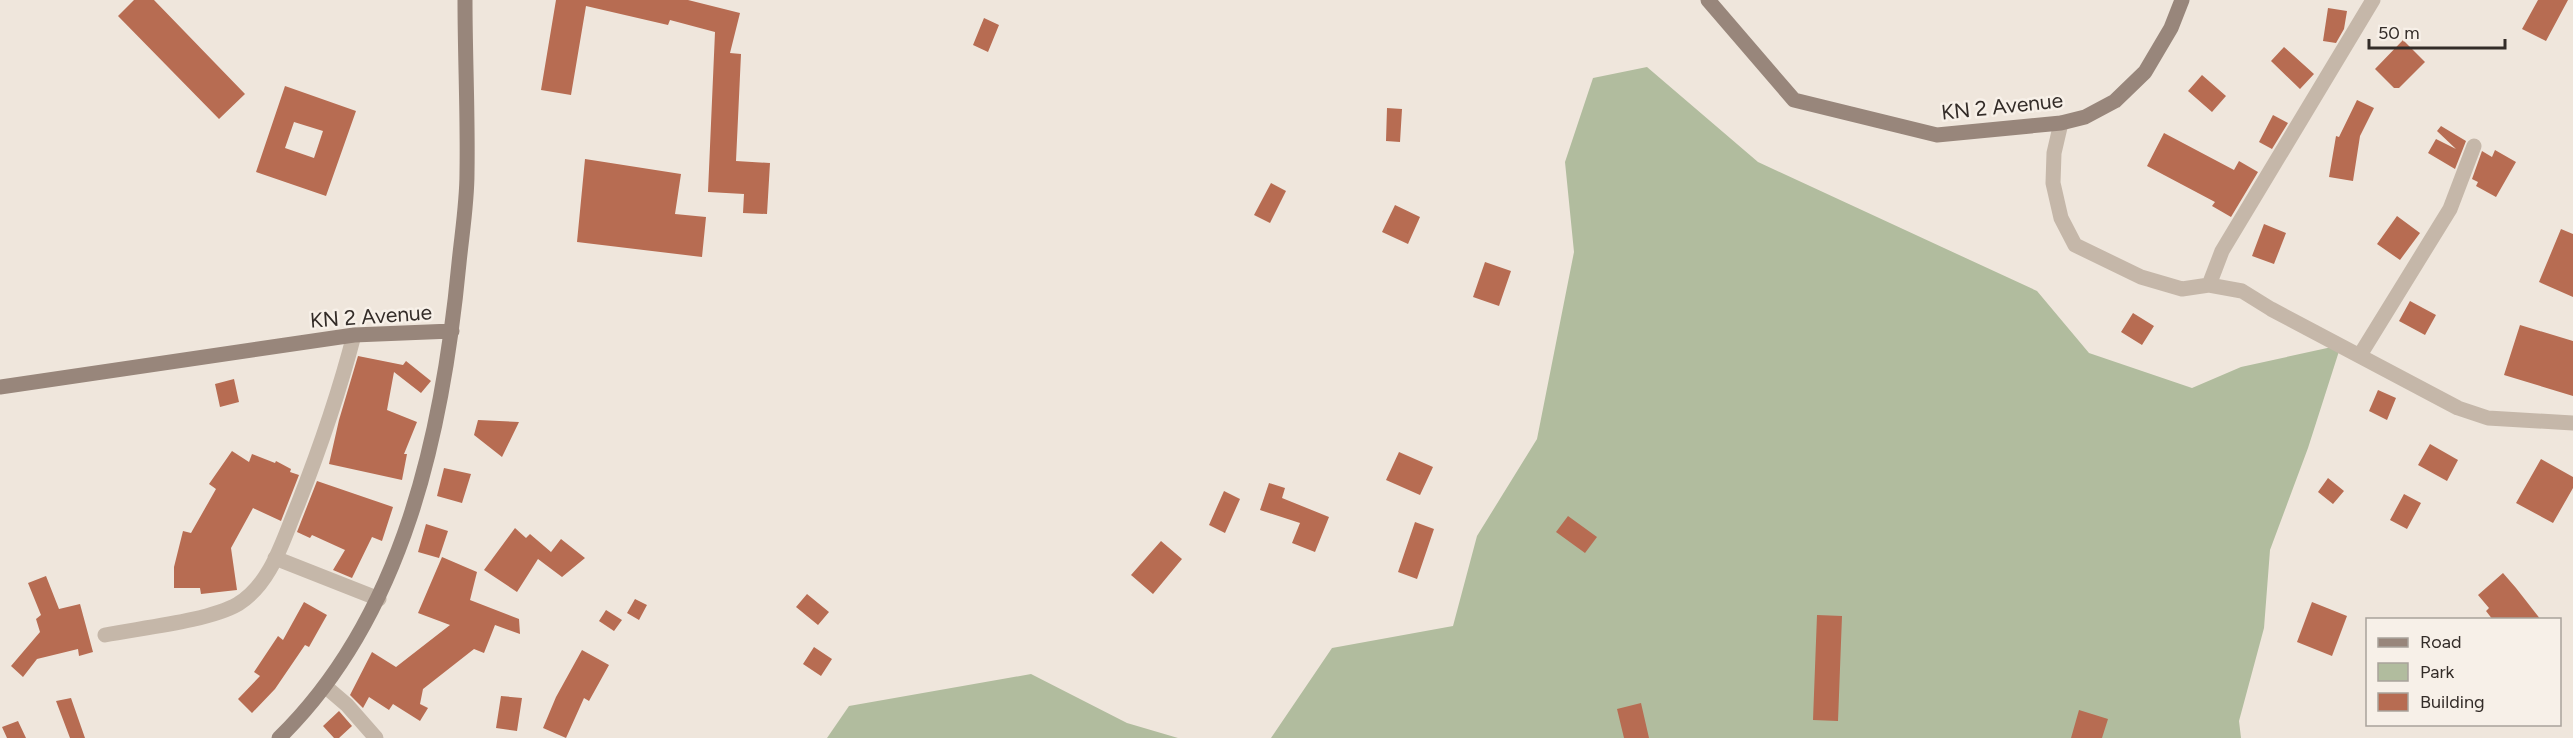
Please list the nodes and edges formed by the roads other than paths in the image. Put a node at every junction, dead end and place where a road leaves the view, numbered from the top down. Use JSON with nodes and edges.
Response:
{"nodes":[{"id":1,"x":465,"y":0,"type":"edge"},
{"id":2,"x":1708,"y":0,"type":"edge"},
{"id":3,"x":2181,"y":0,"type":"edge"},
{"id":4,"x":2373,"y":0,"type":"edge"},
{"id":5,"x":2061,"y":123,"type":"junction"},
{"id":6,"x":2474,"y":146,"type":"dead end"},
{"id":7,"x":2210,"y":285,"type":"junction"},
{"id":8,"x":453,"y":331,"type":"junction"},
{"id":9,"x":354,"y":335,"type":"junction"},
{"id":10,"x":2360,"y":355,"type":"junction"},
{"id":11,"x":0,"y":387,"type":"edge"},
{"id":12,"x":2573,"y":423,"type":"edge"},
{"id":13,"x":275,"y":558,"type":"junction"},
{"id":14,"x":379,"y":599,"type":"junction"},
{"id":15,"x":105,"y":635,"type":"dead end"},
{"id":16,"x":326,"y":687,"type":"junction"},
{"id":17,"x":279,"y":738,"type":"edge"},
{"id":18,"x":376,"y":738,"type":"edge"}],
"edges":[{"from":1,"to":8,"type":"main road","name":"KN 2 Avenue"},
{"from":2,"to":5,"type":"main road","name":"KN 2 Avenue"},
{"from":3,"to":5,"type":"main road","name":"KN 2 Avenue"},
{"from":4,"to":7,"type":"street"},
{"from":5,"to":7,"type":"street"},
{"from":6,"to":10,"type":"street"},
{"from":7,"to":10,"type":"street"},
{"from":8,"to":9,"type":"main road","name":"KN 2 Avenue"},
{"from":8,"to":14,"type":"main road"},
{"from":9,"to":11,"type":"main road","name":"KN 2 Avenue"},
{"from":9,"to":13,"type":"street"},
{"from":10,"to":12,"type":"street"},
{"from":13,"to":14,"type":"street"},
{"from":13,"to":15,"type":"street"},
{"from":14,"to":16,"type":"main road"},
{"from":16,"to":17,"type":"main road"},
{"from":16,"to":18,"type":"street"}]}
